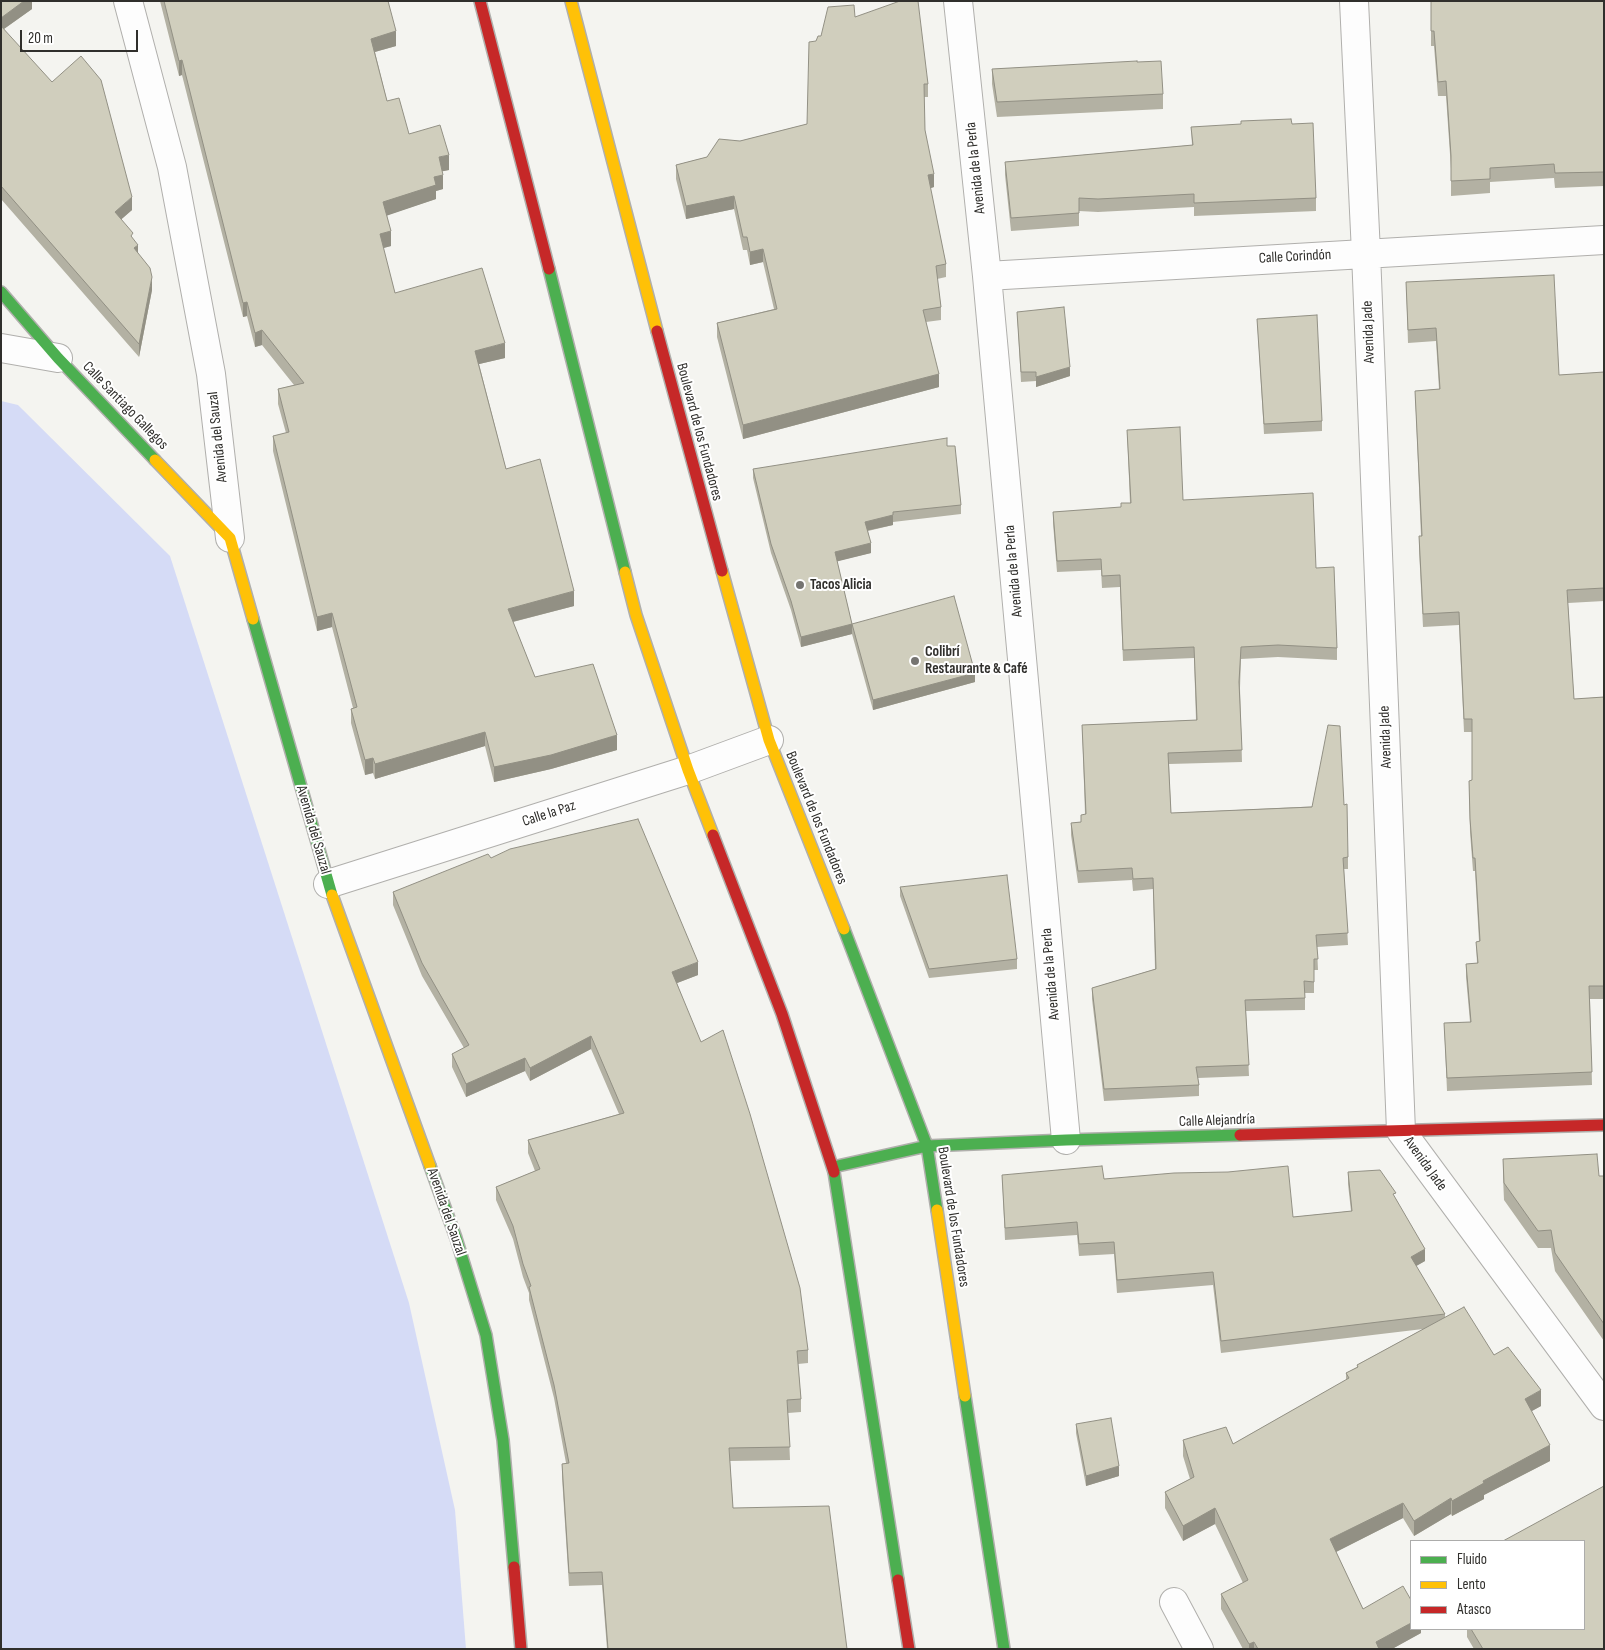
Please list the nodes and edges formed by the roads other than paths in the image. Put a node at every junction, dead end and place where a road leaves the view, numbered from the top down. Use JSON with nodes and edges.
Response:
{"nodes":[{"id":1,"x":128,"y":1,"type":"edge"},
{"id":2,"x":480,"y":1,"type":"edge"},
{"id":3,"x":570,"y":1,"type":"edge"},
{"id":4,"x":958,"y":1,"type":"edge"},
{"id":5,"x":1354,"y":1,"type":"edge"},
{"id":6,"x":1604,"y":240,"type":"edge"},
{"id":7,"x":1366,"y":253,"type":"junction"},
{"id":8,"x":987,"y":276,"type":"junction"},
{"id":9,"x":1,"y":292,"type":"edge"},
{"id":10,"x":1,"y":348,"type":"edge"},
{"id":11,"x":58,"y":358,"type":"junction"},
{"id":12,"x":230,"y":538,"type":"junction"},
{"id":13,"x":769,"y":740,"type":"junction"},
{"id":14,"x":688,"y":770,"type":"junction"},
{"id":15,"x":328,"y":884,"type":"junction"},
{"id":16,"x":1604,"y":1125,"type":"edge"},
{"id":17,"x":1401,"y":1131,"type":"junction"},
{"id":18,"x":1066,"y":1140,"type":"junction"},
{"id":19,"x":927,"y":1146,"type":"junction"},
{"id":20,"x":833,"y":1167,"type":"junction"},
{"id":21,"x":1604,"y":1406,"type":"edge"},
{"id":22,"x":1174,"y":1602,"type":"dead end"},
{"id":23,"x":521,"y":1649,"type":"edge"},
{"id":24,"x":909,"y":1649,"type":"edge"},
{"id":25,"x":1004,"y":1649,"type":"edge"},
{"id":26,"x":1199,"y":1649,"type":"edge"}],
"edges":[{"from":1,"to":12,"type":"street","name":"Avenida del Sauzal"},
{"from":2,"to":14,"type":"main road"},
{"from":3,"to":13,"type":"main road","name":"Boulevard de los Fundadores"},
{"from":4,"to":8,"type":"street","name":"Avenida de la Perla"},
{"from":5,"to":7,"type":"street","name":"Avenida Jade"},
{"from":6,"to":7,"type":"street","name":"Calle Corindón"},
{"from":7,"to":8,"type":"street","name":"Calle Corindón"},
{"from":7,"to":17,"type":"street","name":"Avenida Jade"},
{"from":8,"to":18,"type":"street","name":"Avenida de la Perla"},
{"from":9,"to":11,"type":"main road","name":"Calle Santiago Gallegos"},
{"from":10,"to":11,"type":"street"},
{"from":11,"to":12,"type":"main road","name":"Calle Santiago Gallegos"},
{"from":12,"to":15,"type":"main road","name":"Avenida del Sauzal"},
{"from":13,"to":14,"type":"street","name":"Calle la Paz"},
{"from":13,"to":19,"type":"main road","name":"Boulevard de los Fundadores"},
{"from":14,"to":15,"type":"street","name":"Calle la Paz"},
{"from":14,"to":20,"type":"main road"},
{"from":15,"to":23,"type":"main road","name":"Avenida del Sauzal"},
{"from":16,"to":17,"type":"main road","name":"Calle Alejandría"},
{"from":17,"to":18,"type":"main road","name":"Calle Alejandría"},
{"from":17,"to":21,"type":"street","name":"Avenida Jade"},
{"from":18,"to":19,"type":"main road","name":"Calle Alejandría"},
{"from":19,"to":20,"type":"main road","name":"Calle Alejandría"},
{"from":19,"to":25,"type":"main road","name":"Boulevard de los Fundadores"},
{"from":20,"to":24,"type":"main road"},
{"from":22,"to":26,"type":"street"}]}
